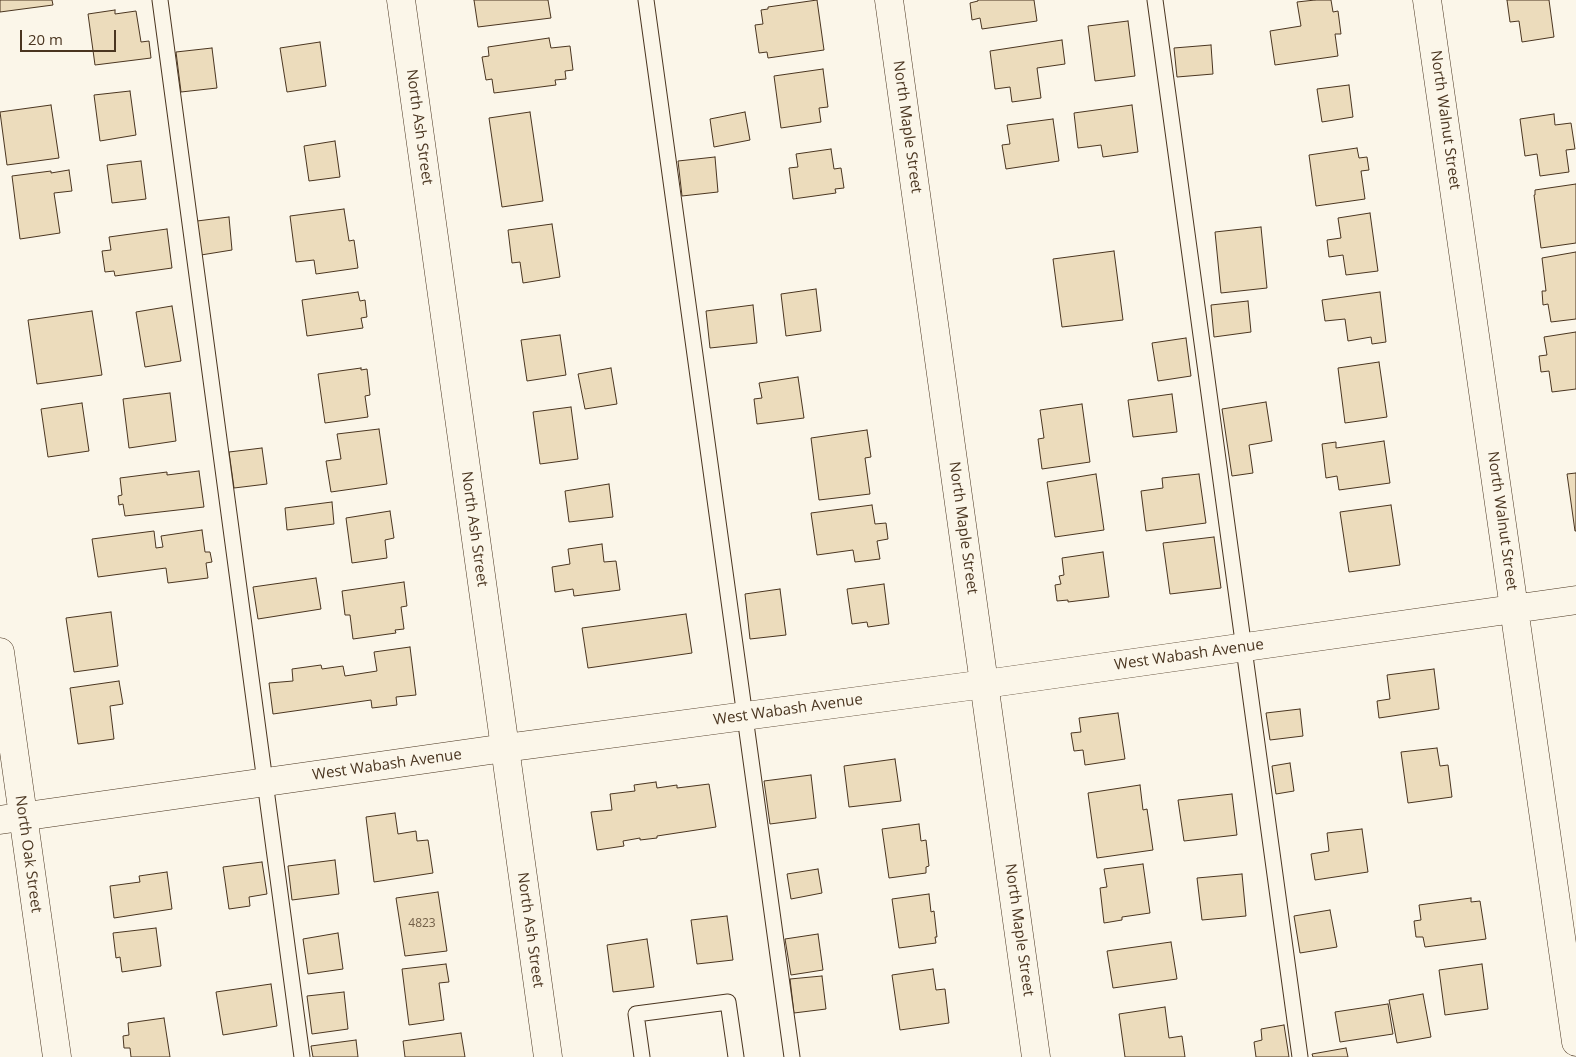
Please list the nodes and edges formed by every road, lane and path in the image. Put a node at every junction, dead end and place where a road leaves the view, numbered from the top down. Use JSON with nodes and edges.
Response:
{"nodes":[{"id":1,"x":160,"y":0,"type":"edge"},
{"id":2,"x":401,"y":0,"type":"edge"},
{"id":3,"x":646,"y":0,"type":"edge"},
{"id":4,"x":889,"y":0,"type":"edge"},
{"id":5,"x":1155,"y":0,"type":"edge"},
{"id":6,"x":1427,"y":0,"type":"edge"},
{"id":7,"x":1576,"y":600,"type":"edge"},
{"id":8,"x":1514,"y":608,"type":"junction"},
{"id":9,"x":1243,"y":647,"type":"junction"},
{"id":10,"x":0,"y":652,"type":"edge"},
{"id":11,"x":985,"y":684,"type":"junction"},
{"id":12,"x":745,"y":716,"type":"junction"},
{"id":13,"x":505,"y":748,"type":"junction"},
{"id":14,"x":266,"y":782,"type":"junction"},
{"id":15,"x":11,"y":818,"type":"edge"},
{"id":16,"x":1576,"y":1042,"type":"edge"},
{"id":17,"x":57,"y":1057,"type":"edge"},
{"id":18,"x":302,"y":1057,"type":"edge"},
{"id":19,"x":548,"y":1057,"type":"edge"},
{"id":20,"x":642,"y":1057,"type":"edge"},
{"id":21,"x":736,"y":1057,"type":"edge"},
{"id":22,"x":792,"y":1057,"type":"edge"},
{"id":23,"x":1036,"y":1057,"type":"edge"},
{"id":24,"x":1300,"y":1057,"type":"edge"}],
"edges":[{"from":1,"to":14,"type":"lane"},
{"from":2,"to":13,"type":"street","name":"North Ash Street"},
{"from":3,"to":12,"type":"lane"},
{"from":4,"to":11,"type":"street","name":"North Maple Street"},
{"from":5,"to":9,"type":"lane"},
{"from":6,"to":8,"type":"street","name":"North Walnut Street"},
{"from":7,"to":8,"type":"street","name":"West Wabash Avenue"},
{"from":8,"to":9,"type":"street","name":"West Wabash Avenue"},
{"from":8,"to":16,"type":"street","name":"North Walnut Street"},
{"from":9,"to":11,"type":"street","name":"West Wabash Avenue"},
{"from":9,"to":24,"type":"lane"},
{"from":10,"to":15,"type":"street","name":"North Oak Street"},
{"from":11,"to":12,"type":"street","name":"West Wabash Avenue"},
{"from":11,"to":23,"type":"street","name":"North Maple Street"},
{"from":12,"to":13,"type":"street","name":"West Wabash Avenue"},
{"from":12,"to":22,"type":"lane"},
{"from":13,"to":14,"type":"street","name":"West Wabash Avenue"},
{"from":13,"to":19,"type":"street","name":"North Ash Street"},
{"from":14,"to":15,"type":"street","name":"West Wabash Avenue"},
{"from":14,"to":18,"type":"lane"},
{"from":15,"to":17,"type":"street","name":"North Oak Street"},
{"from":20,"to":21,"type":"lane"}]}
